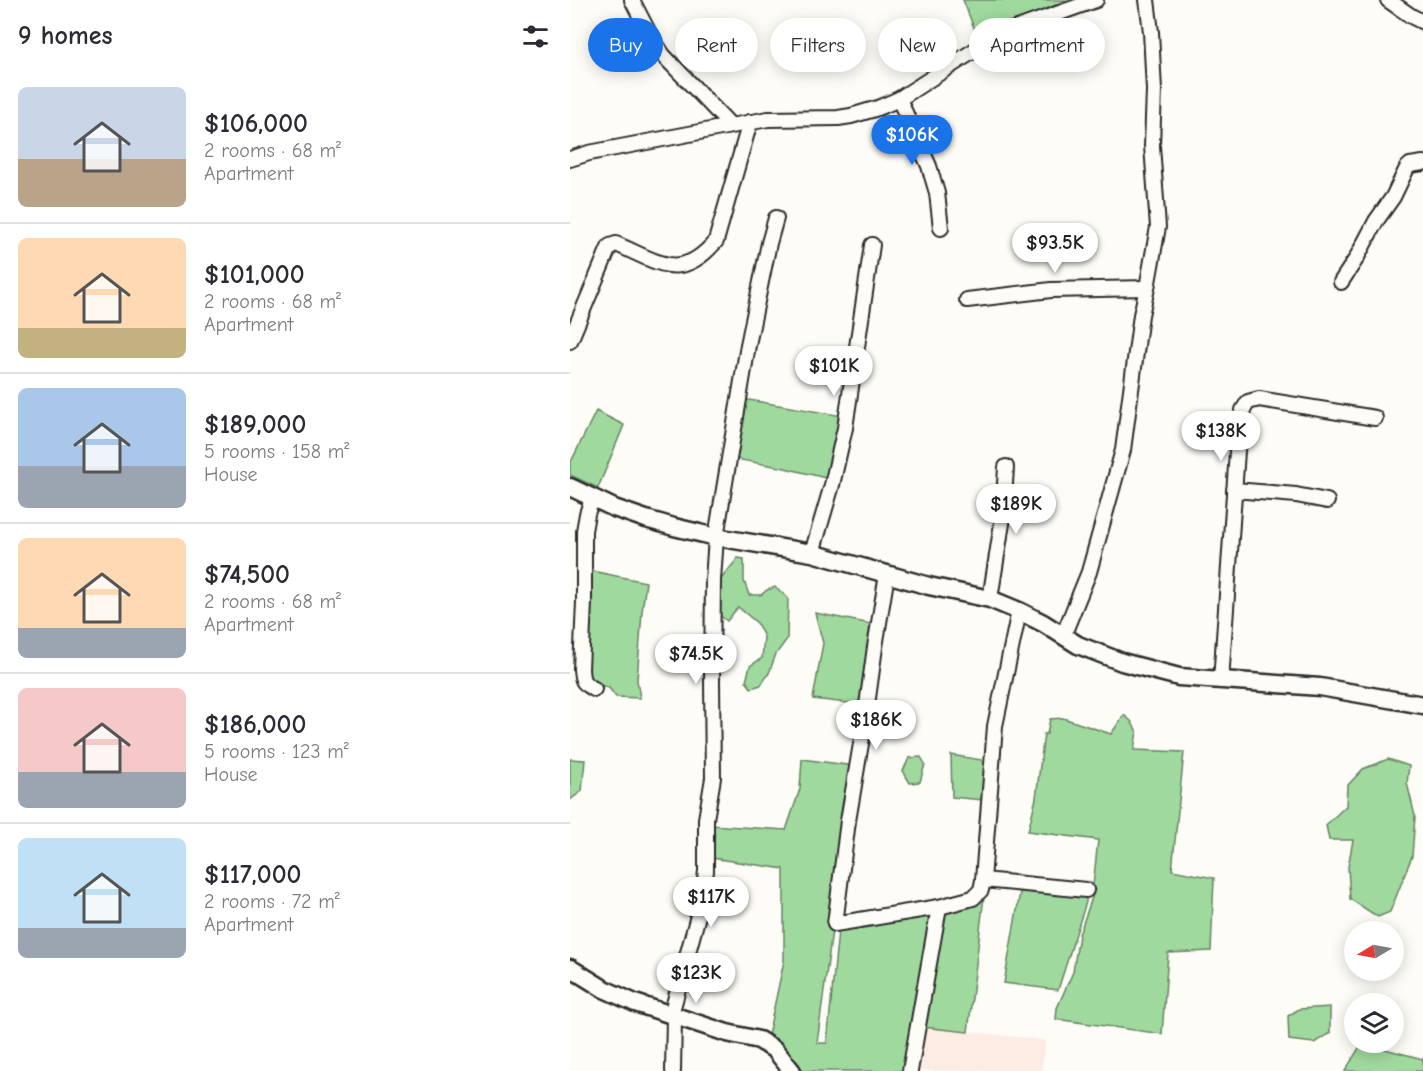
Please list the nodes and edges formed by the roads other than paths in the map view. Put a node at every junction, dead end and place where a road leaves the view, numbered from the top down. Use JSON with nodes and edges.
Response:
{"nodes":[{"id":1,"x":632,"y":0,"type":"edge"},
{"id":2,"x":1096,"y":0,"type":"edge"},
{"id":3,"x":1147,"y":0,"type":"edge"},
{"id":4,"x":1388,"y":0,"type":"edge"},
{"id":5,"x":1423,"y":22,"type":"edge"},
{"id":6,"x":899,"y":99,"type":"junction"},
{"id":7,"x":750,"y":122,"type":"junction"},
{"id":8,"x":731,"y":126,"type":"junction"},
{"id":9,"x":570,"y":159,"type":"edge"},
{"id":10,"x":1423,"y":163,"type":"edge"},
{"id":11,"x":776,"y":218,"type":"dead end"},
{"id":12,"x":941,"y":228,"type":"dead end"},
{"id":13,"x":873,"y":245,"type":"dead end"},
{"id":14,"x":1341,"y":282,"type":"dead end"},
{"id":15,"x":1147,"y":288,"type":"junction"},
{"id":16,"x":967,"y":300,"type":"dead end"},
{"id":17,"x":570,"y":341,"type":"edge"},
{"id":18,"x":1375,"y":418,"type":"dead end"},
{"id":19,"x":1006,"y":467,"type":"dead end"},
{"id":20,"x":570,"y":487,"type":"edge"},
{"id":21,"x":1234,"y":490,"type":"junction"},
{"id":22,"x":592,"y":498,"type":"junction"},
{"id":23,"x":1326,"y":501,"type":"dead end"},
{"id":24,"x":716,"y":537,"type":"junction"},
{"id":25,"x":812,"y":553,"type":"junction"},
{"id":26,"x":887,"y":574,"type":"junction"},
{"id":27,"x":990,"y":599,"type":"junction"},
{"id":28,"x":1020,"y":611,"type":"junction"},
{"id":29,"x":1063,"y":636,"type":"junction"},
{"id":30,"x":1221,"y":681,"type":"junction"},
{"id":31,"x":594,"y":689,"type":"dead end"},
{"id":32,"x":1423,"y":705,"type":"edge"},
{"id":33,"x":983,"y":880,"type":"junction"},
{"id":34,"x":1086,"y":890,"type":"dead end"},
{"id":35,"x":939,"y":907,"type":"junction"},
{"id":36,"x":570,"y":968,"type":"edge"},
{"id":37,"x":673,"y":1016,"type":"junction"},
{"id":38,"x":673,"y":1071,"type":"edge"},
{"id":39,"x":792,"y":1071,"type":"edge"},
{"id":40,"x":910,"y":1071,"type":"edge"}],
"edges":[{"from":1,"to":8,"type":"street"},
{"from":2,"to":6,"type":"street"},
{"from":3,"to":15,"type":"street"},
{"from":4,"to":5,"type":"street"},
{"from":6,"to":7,"type":"street"},
{"from":6,"to":12,"type":"street"},
{"from":7,"to":8,"type":"street"},
{"from":7,"to":17,"type":"street"},
{"from":8,"to":9,"type":"street"},
{"from":10,"to":14,"type":"street"},
{"from":11,"to":24,"type":"street"},
{"from":13,"to":25,"type":"street"},
{"from":15,"to":16,"type":"street"},
{"from":15,"to":29,"type":"street"},
{"from":18,"to":21,"type":"street"},
{"from":19,"to":27,"type":"street"},
{"from":20,"to":22,"type":"street"},
{"from":21,"to":23,"type":"street"},
{"from":21,"to":30,"type":"street"},
{"from":22,"to":24,"type":"street"},
{"from":22,"to":31,"type":"street"},
{"from":24,"to":25,"type":"street"},
{"from":24,"to":37,"type":"street"},
{"from":25,"to":26,"type":"street"},
{"from":26,"to":27,"type":"street"},
{"from":26,"to":35,"type":"street"},
{"from":27,"to":28,"type":"street"},
{"from":28,"to":29,"type":"street"},
{"from":28,"to":33,"type":"street"},
{"from":29,"to":30,"type":"street"},
{"from":30,"to":32,"type":"street"},
{"from":33,"to":34,"type":"street"},
{"from":33,"to":35,"type":"street"},
{"from":35,"to":40,"type":"street"},
{"from":36,"to":37,"type":"street"},
{"from":37,"to":38,"type":"street"},
{"from":37,"to":39,"type":"street"}]}
